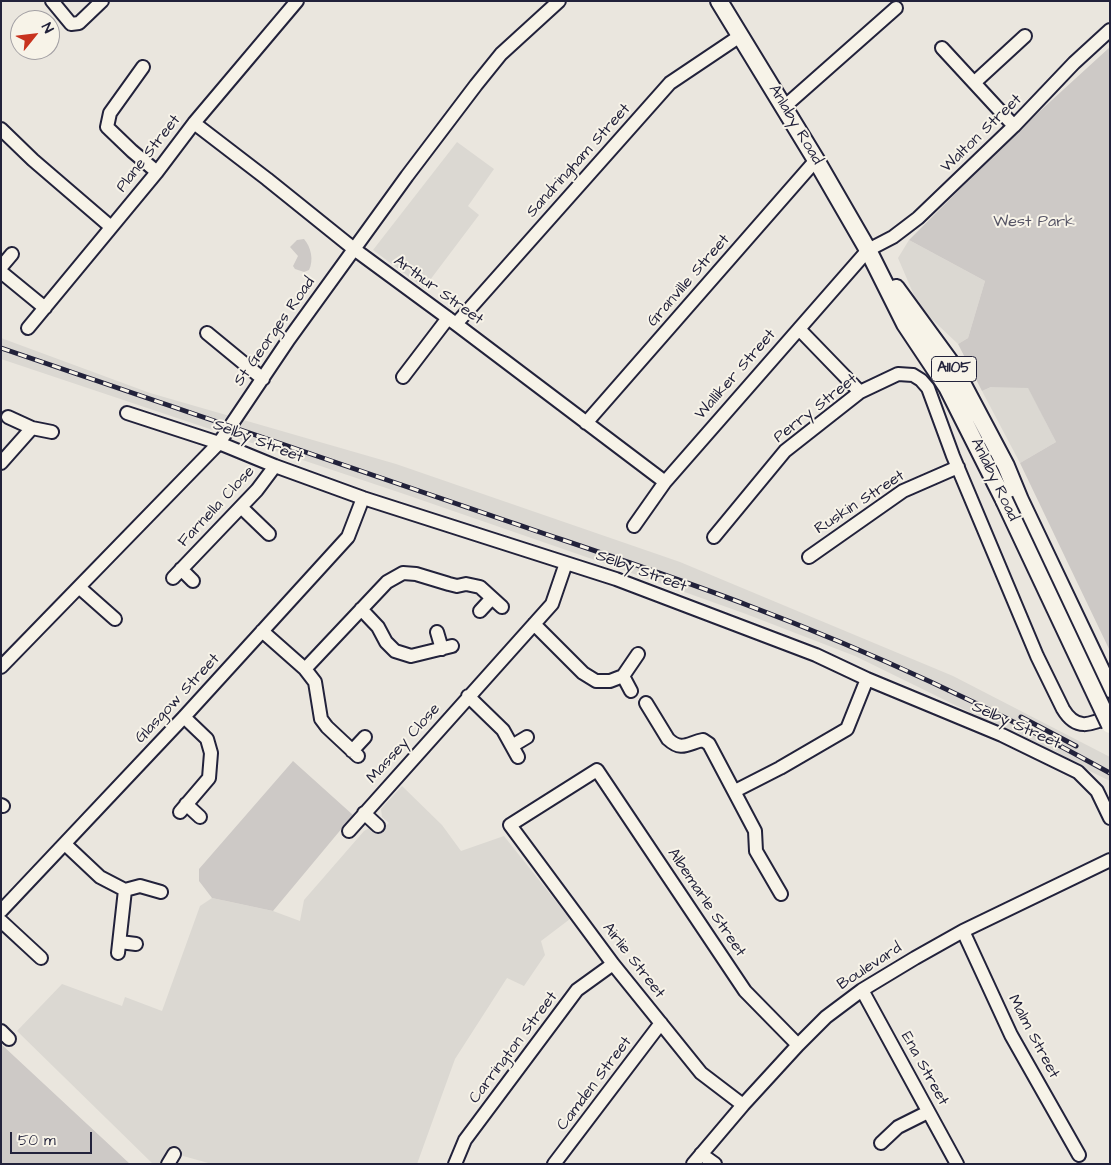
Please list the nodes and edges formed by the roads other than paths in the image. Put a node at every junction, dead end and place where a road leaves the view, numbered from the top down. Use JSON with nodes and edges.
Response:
{"nodes":[{"id":1,"x":52,"y":1,"type":"edge"},
{"id":2,"x":102,"y":1,"type":"edge"},
{"id":3,"x":297,"y":1,"type":"edge"},
{"id":4,"x":559,"y":1,"type":"edge"},
{"id":5,"x":719,"y":1,"type":"edge"},
{"id":6,"x":896,"y":8,"type":"dead end"},
{"id":7,"x":1110,"y":30,"type":"edge"},
{"id":8,"x":740,"y":36,"type":"junction"},
{"id":9,"x":1025,"y":36,"type":"dead end"},
{"id":10,"x":942,"y":48,"type":"dead end"},
{"id":11,"x":143,"y":67,"type":"dead end"},
{"id":12,"x":975,"y":82,"type":"junction"},
{"id":13,"x":784,"y":107,"type":"junction"},
{"id":14,"x":194,"y":123,"type":"junction"},
{"id":15,"x":1014,"y":126,"type":"junction"},
{"id":16,"x":1,"y":130,"type":"edge"},
{"id":17,"x":816,"y":160,"type":"junction"},
{"id":18,"x":157,"y":172,"type":"junction"},
{"id":19,"x":111,"y":227,"type":"junction"},
{"id":20,"x":354,"y":249,"type":"junction"},
{"id":21,"x":868,"y":250,"type":"junction"},
{"id":22,"x":12,"y":254,"type":"dead end"},
{"id":23,"x":1,"y":267,"type":"edge"},
{"id":24,"x":1,"y":272,"type":"edge"},
{"id":25,"x":45,"y":308,"type":"junction"},
{"id":26,"x":452,"y":321,"type":"junction"},
{"id":27,"x":28,"y":328,"type":"dead end"},
{"id":28,"x":799,"y":329,"type":"junction"},
{"id":29,"x":207,"y":333,"type":"dead end"},
{"id":30,"x":913,"y":375,"type":"joint"},
{"id":31,"x":403,"y":376,"type":"dead end"},
{"id":32,"x":263,"y":379,"type":"junction"},
{"id":33,"x":860,"y":392,"type":"junction"},
{"id":34,"x":127,"y":413,"type":"dead end"},
{"id":35,"x":8,"y":417,"type":"dead end"},
{"id":36,"x":586,"y":423,"type":"junction"},
{"id":37,"x":32,"y":428,"type":"junction"},
{"id":38,"x":52,"y":432,"type":"dead end"},
{"id":39,"x":218,"y":444,"type":"junction"},
{"id":40,"x":1,"y":463,"type":"edge"},
{"id":41,"x":275,"y":466,"type":"junction"},
{"id":42,"x":958,"y":467,"type":"junction"},
{"id":43,"x":665,"y":482,"type":"junction"},
{"id":44,"x":363,"y":498,"type":"junction"},
{"id":45,"x":1012,"y":500,"type":"junction"},
{"id":46,"x":241,"y":507,"type":"junction"},
{"id":47,"x":634,"y":526,"type":"dead end"},
{"id":48,"x":269,"y":534,"type":"dead end"},
{"id":49,"x":714,"y":537,"type":"dead end"},
{"id":50,"x":809,"y":557,"type":"dead end"},
{"id":51,"x":566,"y":563,"type":"junction"},
{"id":52,"x":193,"y":581,"type":"dead end"},
{"id":53,"x":80,"y":588,"type":"junction"},
{"id":54,"x":492,"y":598,"type":"junction"},
{"id":55,"x":502,"y":607,"type":"dead end"},
{"id":56,"x":361,"y":609,"type":"junction"},
{"id":57,"x":480,"y":611,"type":"dead end"},
{"id":58,"x":115,"y":619,"type":"dead end"},
{"id":59,"x":534,"y":624,"type":"junction"},
{"id":60,"x":262,"y":631,"type":"junction"},
{"id":61,"x":437,"y":632,"type":"dead end"},
{"id":62,"x":638,"y":654,"type":"dead end"},
{"id":63,"x":1,"y":667,"type":"edge"},
{"id":64,"x":305,"y":670,"type":"junction"},
{"id":65,"x":623,"y":676,"type":"junction"},
{"id":66,"x":867,"y":679,"type":"junction"},
{"id":67,"x":1110,"y":689,"type":"edge"},
{"id":68,"x":631,"y":691,"type":"dead end"},
{"id":69,"x":468,"y":696,"type":"junction"},
{"id":70,"x":646,"y":703,"type":"dead end"},
{"id":71,"x":1110,"y":716,"type":"edge"},
{"id":72,"x":184,"y":717,"type":"junction"},
{"id":73,"x":1110,"y":725,"type":"edge"},
{"id":74,"x":365,"y":737,"type":"dead end"},
{"id":75,"x":528,"y":737,"type":"dead end"},
{"id":76,"x":597,"y":770,"type":"joint"},
{"id":77,"x":735,"y":791,"type":"junction"},
{"id":78,"x":364,"y":813,"type":"junction"},
{"id":79,"x":200,"y":817,"type":"dead end"},
{"id":80,"x":1110,"y":818,"type":"edge"},
{"id":81,"x":378,"y":826,"type":"dead end"},
{"id":82,"x":349,"y":831,"type":"dead end"},
{"id":83,"x":66,"y":845,"type":"junction"},
{"id":84,"x":1110,"y":860,"type":"edge"},
{"id":85,"x":126,"y":890,"type":"junction"},
{"id":86,"x":161,"y":892,"type":"dead end"},
{"id":87,"x":781,"y":894,"type":"dead end"},
{"id":88,"x":1,"y":911,"type":"edge"},
{"id":89,"x":1,"y":921,"type":"edge"},
{"id":90,"x":963,"y":932,"type":"junction"},
{"id":91,"x":136,"y":944,"type":"dead end"},
{"id":92,"x":39,"y":951,"type":"dead end"},
{"id":93,"x":613,"y":964,"type":"junction"},
{"id":94,"x":862,"y":990,"type":"junction"},
{"id":95,"x":661,"y":1023,"type":"junction"},
{"id":96,"x":798,"y":1045,"type":"junction"},
{"id":97,"x":743,"y":1105,"type":"junction"},
{"id":98,"x":928,"y":1112,"type":"junction"},
{"id":99,"x":881,"y":1143,"type":"dead end"},
{"id":100,"x":1079,"y":1155,"type":"dead end"},
{"id":101,"x":697,"y":1159,"type":"edge"},
{"id":102,"x":455,"y":1164,"type":"edge"},
{"id":103,"x":554,"y":1164,"type":"edge"},
{"id":104,"x":715,"y":1164,"type":"edge"},
{"id":105,"x":957,"y":1164,"type":"edge"}],
"edges":[{"from":1,"to":2,"type":"street"},
{"from":3,"to":14,"type":"street","name":"Plane Street"},
{"from":4,"to":20,"type":"street","name":"St Georges Road"},
{"from":5,"to":8,"type":"main road","name":"Anlaby Road","number":"A1105"},
{"from":6,"to":13,"type":"street"},
{"from":7,"to":15,"type":"street","name":"Walton Street"},
{"from":8,"to":13,"type":"main road","name":"Anlaby Road","number":"A1105"},
{"from":8,"to":26,"type":"street","name":"Sandringham Street"},
{"from":9,"to":12,"type":"street"},
{"from":10,"to":12,"type":"street"},
{"from":11,"to":18,"type":"street"},
{"from":12,"to":15,"type":"street"},
{"from":13,"to":17,"type":"main road","name":"Anlaby Road","number":"A1105"},
{"from":14,"to":18,"type":"street","name":"Plane Street"},
{"from":14,"to":20,"type":"street","name":"Arthur Street"},
{"from":15,"to":21,"type":"street","name":"Walton Street"},
{"from":16,"to":19,"type":"street"},
{"from":17,"to":21,"type":"main road","name":"Anlaby Road","number":"A1105"},
{"from":17,"to":36,"type":"street","name":"Granville Street"},
{"from":18,"to":19,"type":"street","name":"Plane Street"},
{"from":19,"to":25,"type":"street","name":"Plane Street"},
{"from":20,"to":26,"type":"street","name":"Arthur Street"},
{"from":20,"to":32,"type":"street","name":"St Georges Road"},
{"from":21,"to":28,"type":"street","name":"Walliker Street"},
{"from":21,"to":45,"type":"main road","name":"Anlaby Road","number":"A1105"},
{"from":22,"to":23,"type":"street"},
{"from":24,"to":25,"type":"street"},
{"from":25,"to":27,"type":"street","name":"Plane Street"},
{"from":26,"to":31,"type":"street","name":"Sandringham Street"},
{"from":26,"to":36,"type":"street","name":"Arthur Street"},
{"from":28,"to":33,"type":"street"},
{"from":28,"to":43,"type":"street","name":"Walliker Street"},
{"from":29,"to":32,"type":"street"},
{"from":30,"to":33,"type":"street","name":"Perry Street"},
{"from":30,"to":42,"type":"street","name":"Anlaby Road"},
{"from":32,"to":39,"type":"street","name":"St Georges Road"},
{"from":33,"to":49,"type":"street","name":"Perry Street"},
{"from":34,"to":39,"type":"street","name":"Selby Street"},
{"from":35,"to":37,"type":"street"},
{"from":36,"to":43,"type":"street","name":"Arthur Street"},
{"from":37,"to":38,"type":"street"},
{"from":37,"to":40,"type":"street"},
{"from":39,"to":41,"type":"street","name":"Selby Street"},
{"from":39,"to":53,"type":"street","name":"St Georges Road"},
{"from":41,"to":44,"type":"street","name":"Selby Street"},
{"from":41,"to":46,"type":"street","name":"Farnella Close"},
{"from":42,"to":50,"type":"street","name":"Ruskin Street"},
{"from":42,"to":71,"type":"street","name":"Anlaby Road"},
{"from":43,"to":47,"type":"street","name":"Walliker Street"},
{"from":44,"to":51,"type":"street","name":"Selby Street"},
{"from":44,"to":60,"type":"street","name":"Glasgow Street"},
{"from":45,"to":67,"type":"main road","name":"Anlaby Road","number":"A1105"},
{"from":45,"to":73,"type":"main road","name":"Anlaby Road","number":"A1105","bridge":true},
{"from":46,"to":48,"type":"street"},
{"from":46,"to":52,"type":"street","name":"Farnella Close"},
{"from":51,"to":59,"type":"street","name":"Massey Close"},
{"from":51,"to":66,"type":"street","name":"Selby Street"},
{"from":53,"to":58,"type":"street"},
{"from":53,"to":63,"type":"street","name":"St Georges Road"},
{"from":54,"to":55,"type":"street"},
{"from":54,"to":56,"type":"street"},
{"from":54,"to":57,"type":"street"},
{"from":56,"to":61,"type":"street"},
{"from":56,"to":64,"type":"street"},
{"from":59,"to":65,"type":"street"},
{"from":59,"to":69,"type":"street","name":"Massey Close"},
{"from":60,"to":64,"type":"street"},
{"from":60,"to":72,"type":"street","name":"Glasgow Street"},
{"from":62,"to":65,"type":"street"},
{"from":64,"to":74,"type":"street"},
{"from":65,"to":68,"type":"street"},
{"from":66,"to":77,"type":"street"},
{"from":66,"to":80,"type":"street","name":"Selby Street"},
{"from":69,"to":75,"type":"street"},
{"from":69,"to":78,"type":"street","name":"Massey Close"},
{"from":70,"to":77,"type":"street"},
{"from":72,"to":79,"type":"street"},
{"from":72,"to":83,"type":"street","name":"Glasgow Street"},
{"from":76,"to":93,"type":"street","name":"Airlie Street"},
{"from":76,"to":96,"type":"street","name":"Albemarle Street"},
{"from":77,"to":87,"type":"street"},
{"from":78,"to":81,"type":"street"},
{"from":78,"to":82,"type":"street","name":"Massey Close"},
{"from":83,"to":85,"type":"street"},
{"from":83,"to":88,"type":"street","name":"Glasgow Street"},
{"from":84,"to":90,"type":"street","name":"Boulevard"},
{"from":85,"to":86,"type":"street"},
{"from":85,"to":91,"type":"street"},
{"from":89,"to":92,"type":"street"},
{"from":90,"to":94,"type":"street","name":"Boulevard"},
{"from":90,"to":100,"type":"street","name":"Malm Street"},
{"from":93,"to":95,"type":"street","name":"Airlie Street"},
{"from":93,"to":102,"type":"street","name":"Carrington Street"},
{"from":94,"to":96,"type":"street","name":"Boulevard"},
{"from":94,"to":98,"type":"street","name":"Ena Street"},
{"from":95,"to":97,"type":"street","name":"Airlie Street"},
{"from":95,"to":103,"type":"street","name":"Camden Street"},
{"from":96,"to":97,"type":"street","name":"Boulevard"},
{"from":97,"to":101,"type":"street","name":"Boulevard"},
{"from":98,"to":99,"type":"street"},
{"from":98,"to":105,"type":"street","name":"Ena Street"},
{"from":101,"to":104,"type":"street"}]}
